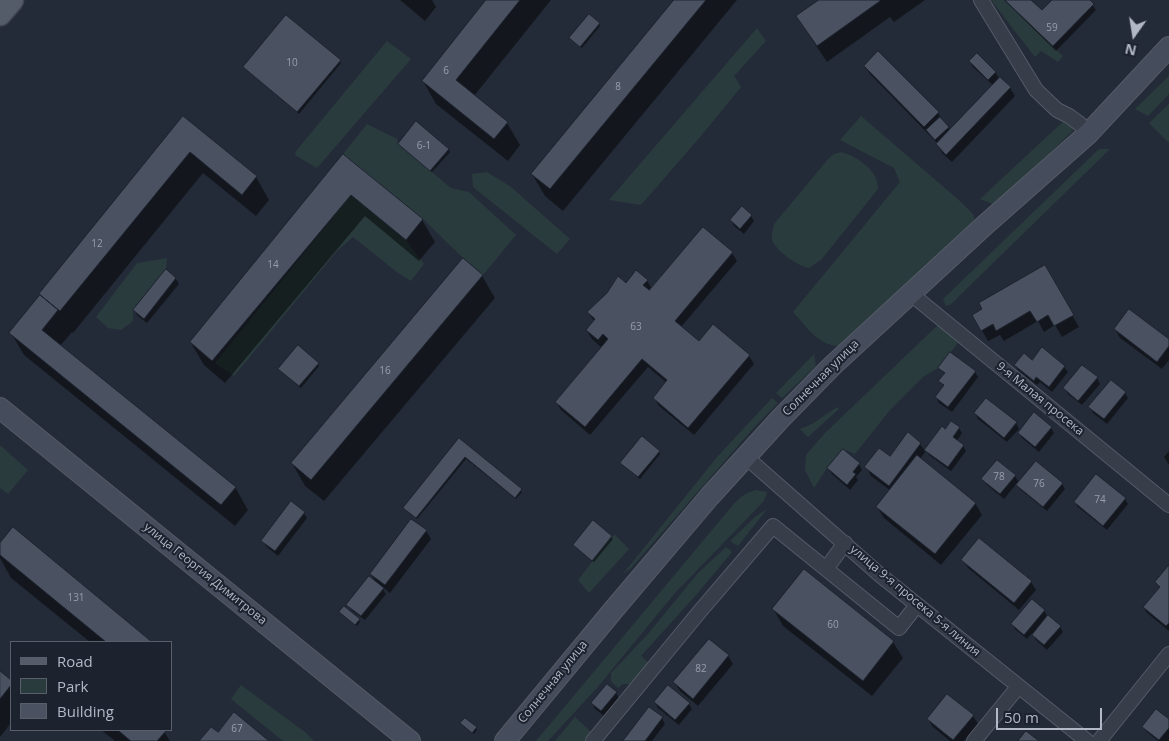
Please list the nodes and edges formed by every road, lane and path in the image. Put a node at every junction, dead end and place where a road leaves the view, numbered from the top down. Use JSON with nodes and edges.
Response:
{"nodes":[{"id":1,"x":12,"y":0,"type":"edge"},
{"id":2,"x":982,"y":0,"type":"edge"},
{"id":3,"x":0,"y":14,"type":"edge"},
{"id":4,"x":1169,"y":47,"type":"edge"},
{"id":5,"x":1088,"y":134,"type":"junction"},
{"id":6,"x":910,"y":293,"type":"junction"},
{"id":7,"x":0,"y":408,"type":"edge"},
{"id":8,"x":746,"y":456,"type":"junction"},
{"id":9,"x":1169,"y":505,"type":"edge"},
{"id":10,"x":845,"y":543,"type":"junction"},
{"id":11,"x":826,"y":568,"type":"junction"},
{"id":12,"x":917,"y":605,"type":"junction"},
{"id":13,"x":1169,"y":654,"type":"edge"},
{"id":14,"x":1018,"y":687,"type":"junction"},
{"id":15,"x":597,"y":740,"type":"edge"},
{"id":16,"x":410,"y":741,"type":"edge"},
{"id":17,"x":505,"y":741,"type":"edge"},
{"id":18,"x":974,"y":741,"type":"edge"},
{"id":19,"x":1087,"y":741,"type":"edge"},
{"id":20,"x":1100,"y":741,"type":"edge"}],
"edges":[{"from":1,"to":3,"type":"main road"},
{"from":2,"to":5,"type":"street"},
{"from":4,"to":5,"type":"main road","name":"Солнечная улица"},
{"from":5,"to":6,"type":"main road","name":"Солнечная улица"},
{"from":6,"to":8,"type":"main road","name":"Солнечная улица"},
{"from":6,"to":9,"type":"street","name":"9-я Малая просека"},
{"from":7,"to":16,"type":"main road","name":"улица Георгия Димитрова"},
{"from":8,"to":10,"type":"street","name":"улица 9-я просека 5-я линия"},
{"from":8,"to":17,"type":"main road","name":"Солнечная улица"},
{"from":10,"to":11,"type":"street"},
{"from":10,"to":12,"type":"street","name":"улица 9-я просека 5-я линия"},
{"from":11,"to":12,"type":"street"},
{"from":11,"to":15,"type":"street"},
{"from":12,"to":14,"type":"street","name":"улица 9-я просека 5-я линия"},
{"from":13,"to":20,"type":"street"},
{"from":14,"to":18,"type":"street"},
{"from":14,"to":19,"type":"street","name":"улица 9-я просека 5-я линия"}]}
